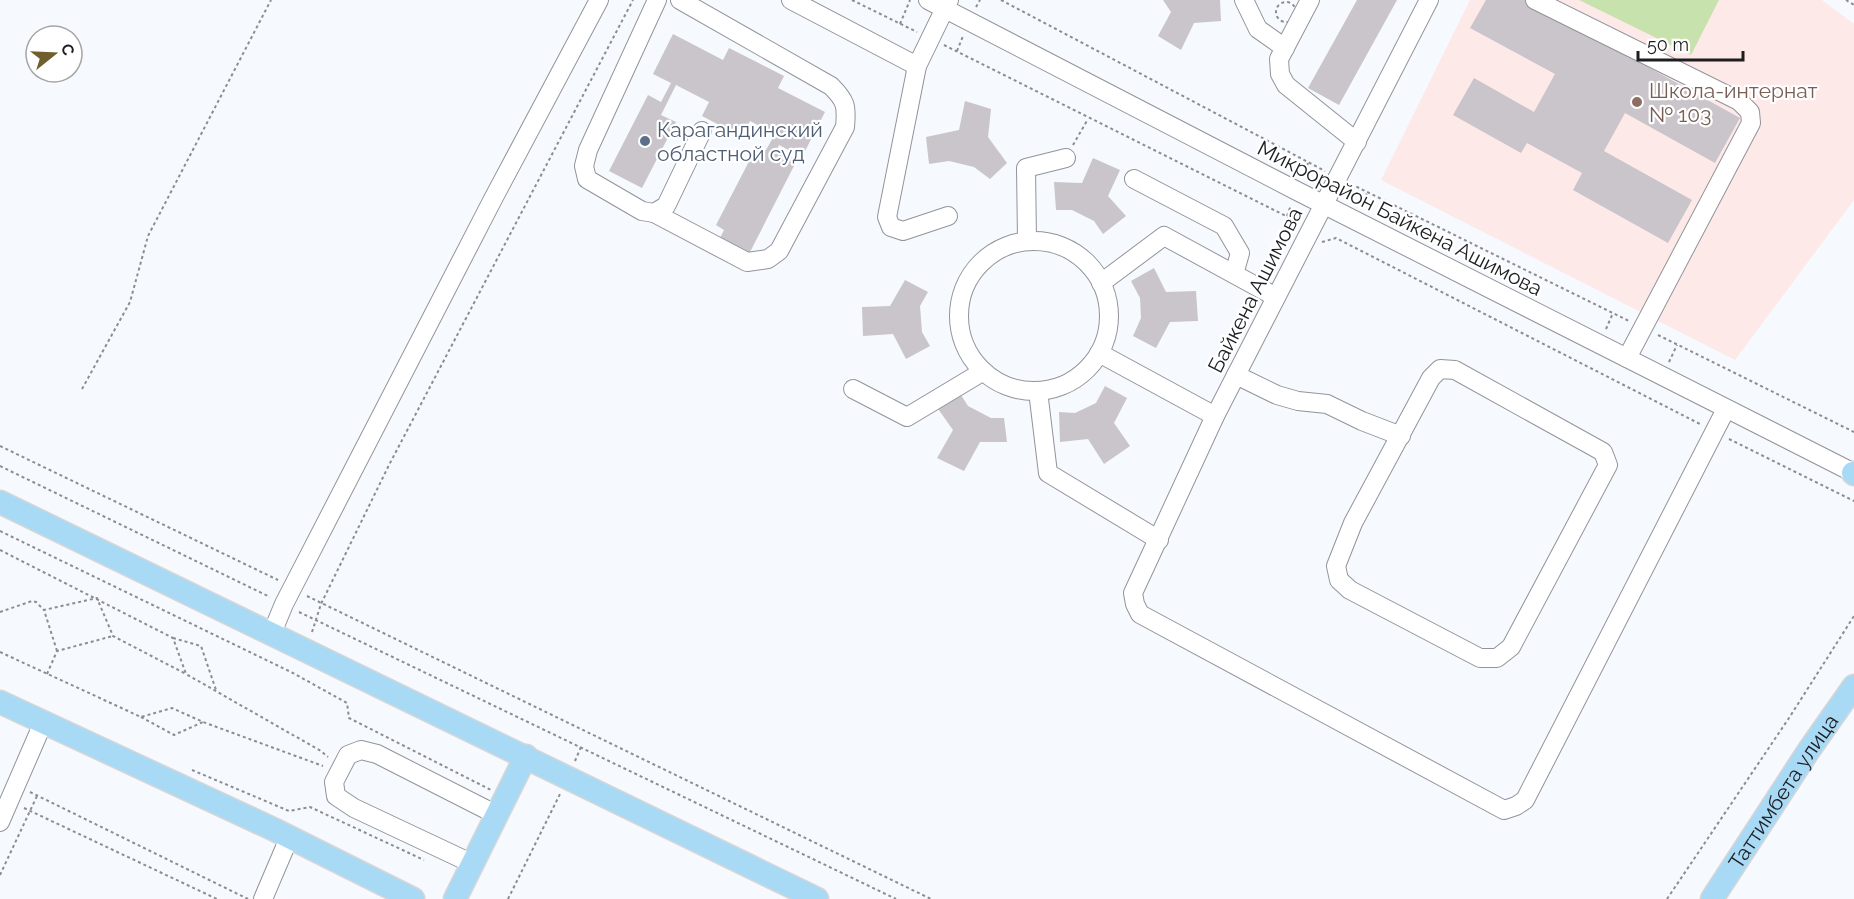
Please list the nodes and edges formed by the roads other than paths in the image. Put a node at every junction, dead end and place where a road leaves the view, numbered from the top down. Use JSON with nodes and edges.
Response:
{"nodes":[{"id":1,"x":599,"y":0,"type":"edge"},
{"id":2,"x":657,"y":0,"type":"edge"},
{"id":3,"x":680,"y":0,"type":"edge"},
{"id":4,"x":791,"y":0,"type":"edge"},
{"id":5,"x":928,"y":0,"type":"edge"},
{"id":6,"x":1244,"y":0,"type":"edge"},
{"id":7,"x":1310,"y":0,"type":"edge"},
{"id":8,"x":1429,"y":0,"type":"edge"},
{"id":9,"x":1535,"y":0,"type":"edge"},
{"id":10,"x":947,"y":4,"type":"edge"},
{"id":11,"x":1285,"y":48,"type":"junction"},
{"id":12,"x":917,"y":66,"type":"junction"},
{"id":13,"x":702,"y":131,"type":"dead end"},
{"id":14,"x":1357,"y":142,"type":"junction"},
{"id":15,"x":1066,"y":158,"type":"road end"},
{"id":16,"x":1134,"y":179,"type":"dead end"},
{"id":17,"x":1324,"y":206,"type":"junction"},
{"id":18,"x":654,"y":213,"type":"junction"},
{"id":19,"x":948,"y":216,"type":"dead end"},
{"id":20,"x":1027,"y":240,"type":"junction"},
{"id":21,"x":1234,"y":274,"type":"junction"},
{"id":22,"x":1101,"y":283,"type":"junction"},
{"id":23,"x":1276,"y":297,"type":"junction"},
{"id":24,"x":1099,"y":353,"type":"junction"},
{"id":25,"x":1627,"y":358,"type":"junction"},
{"id":26,"x":982,"y":372,"type":"junction"},
{"id":27,"x":1236,"y":375,"type":"junction"},
{"id":28,"x":853,"y":389,"type":"dead end"},
{"id":29,"x":1038,"y":391,"type":"junction"},
{"id":30,"x":1726,"y":409,"type":"junction"},
{"id":31,"x":1215,"y":416,"type":"junction"},
{"id":32,"x":1401,"y":436,"type":"junction"},
{"id":33,"x":1854,"y":473,"type":"edge"},
{"id":34,"x":0,"y":502,"type":"edge"},
{"id":35,"x":1159,"y":540,"type":"junction"},
{"id":36,"x":272,"y":633,"type":"junction"},
{"id":37,"x":1854,"y":686,"type":"edge"},
{"id":38,"x":0,"y":702,"type":"edge"},
{"id":39,"x":44,"y":723,"type":"junction"},
{"id":40,"x":526,"y":756,"type":"junction"},
{"id":41,"x":493,"y":813,"type":"junction"},
{"id":42,"x":0,"y":822,"type":"edge"},
{"id":43,"x":289,"y":838,"type":"junction"},
{"id":44,"x":473,"y":864,"type":"junction"},
{"id":45,"x":263,"y":899,"type":"edge"},
{"id":46,"x":413,"y":899,"type":"edge"},
{"id":47,"x":455,"y":899,"type":"edge"},
{"id":48,"x":817,"y":899,"type":"edge"},
{"id":49,"x":1712,"y":899,"type":"edge"}],
"edges":[{"from":1,"to":36,"type":"street"},
{"from":2,"to":18,"type":"street"},
{"from":3,"to":18,"type":"street"},
{"from":4,"to":12,"type":"street"},
{"from":5,"to":10,"type":"street","name":"Микрорайон Байкена Ашимова"},
{"from":6,"to":11,"type":"street"},
{"from":7,"to":11,"type":"street"},
{"from":8,"to":14,"type":"street","name":"Байкена Ашимова"},
{"from":9,"to":25,"type":"street"},
{"from":10,"to":12,"type":"street"},
{"from":10,"to":17,"type":"street","name":"Микрорайон Байкена Ашимова"},
{"from":11,"to":14,"type":"street"},
{"from":12,"to":19,"type":"street"},
{"from":13,"to":18,"type":"street"},
{"from":14,"to":17,"type":"street","name":"Байкена Ашимова"},
{"from":15,"to":20,"type":"street"},
{"from":16,"to":21,"type":"street"},
{"from":17,"to":23,"type":"street","name":"Байкена Ашимова"},
{"from":17,"to":25,"type":"street","name":"Микрорайон Байкена Ашимова"},
{"from":20,"to":22,"type":"street"},
{"from":20,"to":26,"type":"street"},
{"from":21,"to":22,"type":"street"},
{"from":21,"to":23,"type":"street"},
{"from":22,"to":24,"type":"street"},
{"from":23,"to":27,"type":"street","name":"Байкена Ашимова"},
{"from":24,"to":29,"type":"street"},
{"from":24,"to":31,"type":"street"},
{"from":25,"to":30,"type":"street","name":"Микрорайон Байкена Ашимова"},
{"from":26,"to":28,"type":"street"},
{"from":26,"to":29,"type":"street"},
{"from":27,"to":31,"type":"street","name":"Байкена Ашимова"},
{"from":27,"to":32,"type":"street"},
{"from":29,"to":35,"type":"street"},
{"from":30,"to":33,"type":"street","name":"Микрорайон Байкена Ашимова"},
{"from":30,"to":35,"type":"street","name":"Байкена Ашимова"},
{"from":31,"to":35,"type":"street","name":"Байкена Ашимова"},
{"from":32,"to":32,"type":"street"},
{"from":34,"to":36,"type":"main road"},
{"from":36,"to":40,"type":"main road"},
{"from":37,"to":49,"type":"main road","name":"Таттимбета улица"},
{"from":38,"to":39,"type":"main road"},
{"from":39,"to":42,"type":"street"},
{"from":39,"to":43,"type":"main road"},
{"from":40,"to":41,"type":"main road"},
{"from":40,"to":48,"type":"main road"},
{"from":41,"to":44,"type":"main road"},
{"from":41,"to":44,"type":"street"},
{"from":43,"to":45,"type":"street"},
{"from":43,"to":46,"type":"main road"},
{"from":44,"to":47,"type":"main road"}]}
